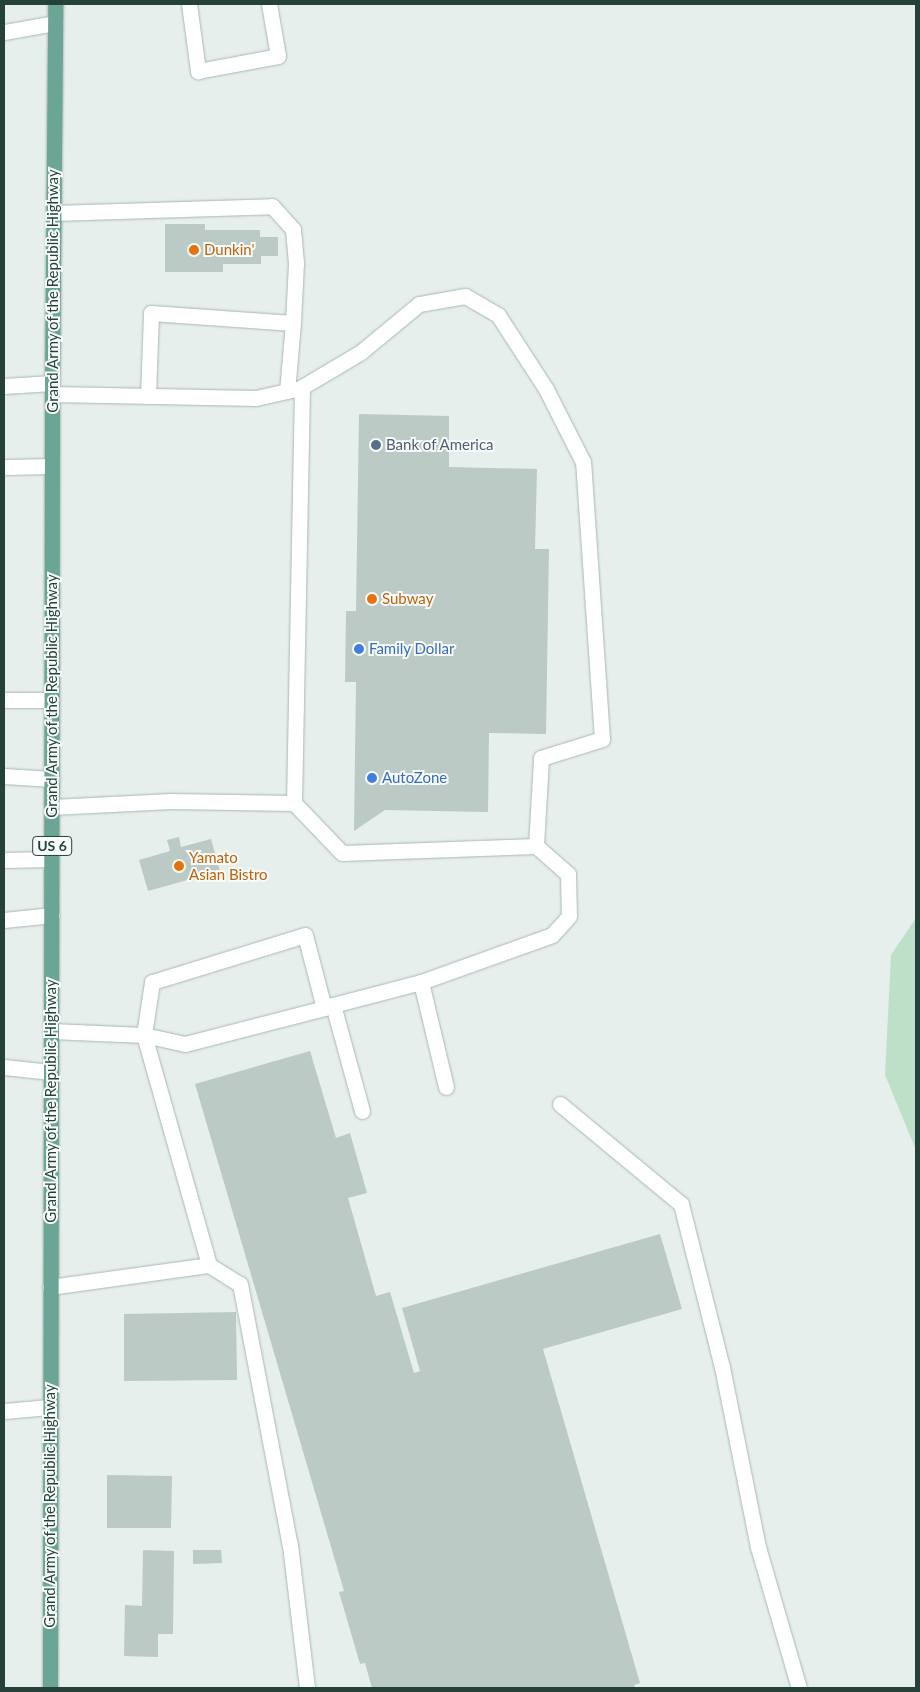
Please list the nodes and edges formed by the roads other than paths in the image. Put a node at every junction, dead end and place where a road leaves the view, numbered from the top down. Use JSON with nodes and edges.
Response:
{"nodes":[{"id":1,"x":55,"y":4,"type":"edge"},
{"id":2,"x":189,"y":4,"type":"edge"},
{"id":3,"x":269,"y":4,"type":"edge"},
{"id":4,"x":55,"y":23,"type":"junction"},
{"id":5,"x":4,"y":32,"type":"edge"},
{"id":6,"x":54,"y":213,"type":"junction"},
{"id":7,"x":293,"y":323,"type":"junction"},
{"id":8,"x":4,"y":386,"type":"edge"},
{"id":9,"x":302,"y":387,"type":"junction"},
{"id":10,"x":52,"y":388,"type":"junction"},
{"id":11,"x":287,"y":391,"type":"junction"},
{"id":12,"x":148,"y":396,"type":"junction"},
{"id":13,"x":4,"y":466,"type":"edge"},
{"id":14,"x":52,"y":466,"type":"junction"},
{"id":15,"x":4,"y":700,"type":"edge"},
{"id":16,"x":52,"y":700,"type":"junction"},
{"id":17,"x":4,"y":776,"type":"edge"},
{"id":18,"x":52,"y":778,"type":"junction"},
{"id":19,"x":294,"y":803,"type":"junction"},
{"id":20,"x":52,"y":807,"type":"junction"},
{"id":21,"x":536,"y":846,"type":"junction"},
{"id":22,"x":52,"y":859,"type":"junction"},
{"id":23,"x":4,"y":860,"type":"edge"},
{"id":24,"x":52,"y":915,"type":"junction"},
{"id":25,"x":4,"y":920,"type":"edge"},
{"id":26,"x":421,"y":982,"type":"junction"},
{"id":27,"x":328,"y":1006,"type":"junction"},
{"id":28,"x":51,"y":1031,"type":"junction"},
{"id":29,"x":144,"y":1035,"type":"junction"},
{"id":30,"x":4,"y":1067,"type":"edge"},
{"id":31,"x":51,"y":1072,"type":"junction"},
{"id":32,"x":446,"y":1087,"type":"dead end"},
{"id":33,"x":560,"y":1104,"type":"dead end"},
{"id":34,"x":362,"y":1111,"type":"dead end"},
{"id":35,"x":209,"y":1265,"type":"junction"},
{"id":36,"x":50,"y":1287,"type":"junction"},
{"id":37,"x":50,"y":1407,"type":"junction"},
{"id":38,"x":4,"y":1411,"type":"edge"},
{"id":39,"x":50,"y":1688,"type":"edge"},
{"id":40,"x":307,"y":1688,"type":"edge"},
{"id":41,"x":799,"y":1688,"type":"edge"}],
"edges":[{"from":1,"to":4,"type":"main road","name":"Grand Army of the Republic Highway","number":"US 6"},
{"from":2,"to":3,"type":"lane"},
{"from":4,"to":5,"type":"lane"},
{"from":4,"to":6,"type":"main road","name":"Grand Army of the Republic Highway","number":"US 6"},
{"from":6,"to":7,"type":"lane"},
{"from":6,"to":10,"type":"main road","name":"Grand Army of the Republic Highway","number":"US 6"},
{"from":7,"to":11,"type":"lane"},
{"from":7,"to":12,"type":"lane"},
{"from":8,"to":10,"type":"lane"},
{"from":9,"to":11,"type":"lane"},
{"from":9,"to":19,"type":"lane"},
{"from":9,"to":21,"type":"lane"},
{"from":10,"to":12,"type":"lane"},
{"from":10,"to":14,"type":"main road","name":"Grand Army of the Republic Highway","number":"US 6"},
{"from":11,"to":12,"type":"lane"},
{"from":13,"to":14,"type":"lane"},
{"from":14,"to":16,"type":"main road","name":"Grand Army of the Republic Highway","number":"US 6"},
{"from":15,"to":16,"type":"lane"},
{"from":16,"to":18,"type":"main road","name":"Grand Army of the Republic Highway","number":"US 6"},
{"from":17,"to":18,"type":"lane"},
{"from":18,"to":20,"type":"main road","name":"Grand Army of the Republic Highway","number":"US 6"},
{"from":19,"to":20,"type":"lane"},
{"from":19,"to":21,"type":"lane"},
{"from":20,"to":22,"type":"main road","name":"Grand Army of the Republic Highway","number":"US 6"},
{"from":21,"to":26,"type":"lane"},
{"from":22,"to":23,"type":"lane"},
{"from":22,"to":24,"type":"main road","name":"Grand Army of the Republic Highway","number":"US 6"},
{"from":24,"to":25,"type":"lane"},
{"from":24,"to":28,"type":"main road","name":"Grand Army of the Republic Highway","number":"US 6"},
{"from":26,"to":27,"type":"lane"},
{"from":26,"to":32,"type":"lane"},
{"from":27,"to":29,"type":"lane"},
{"from":27,"to":29,"type":"lane"},
{"from":27,"to":34,"type":"lane"},
{"from":28,"to":29,"type":"lane"},
{"from":28,"to":31,"type":"main road","name":"Grand Army of the Republic Highway","number":"US 6"},
{"from":29,"to":35,"type":"lane"},
{"from":30,"to":31,"type":"lane"},
{"from":31,"to":36,"type":"main road","name":"Grand Army of the Republic Highway","number":"US 6"},
{"from":33,"to":41,"type":"lane"},
{"from":35,"to":36,"type":"lane"},
{"from":35,"to":40,"type":"lane"},
{"from":36,"to":37,"type":"main road","name":"Grand Army of the Republic Highway","number":"US 6"},
{"from":37,"to":38,"type":"lane"},
{"from":37,"to":39,"type":"main road","name":"Grand Army of the Republic Highway","number":"US 6"}]}
